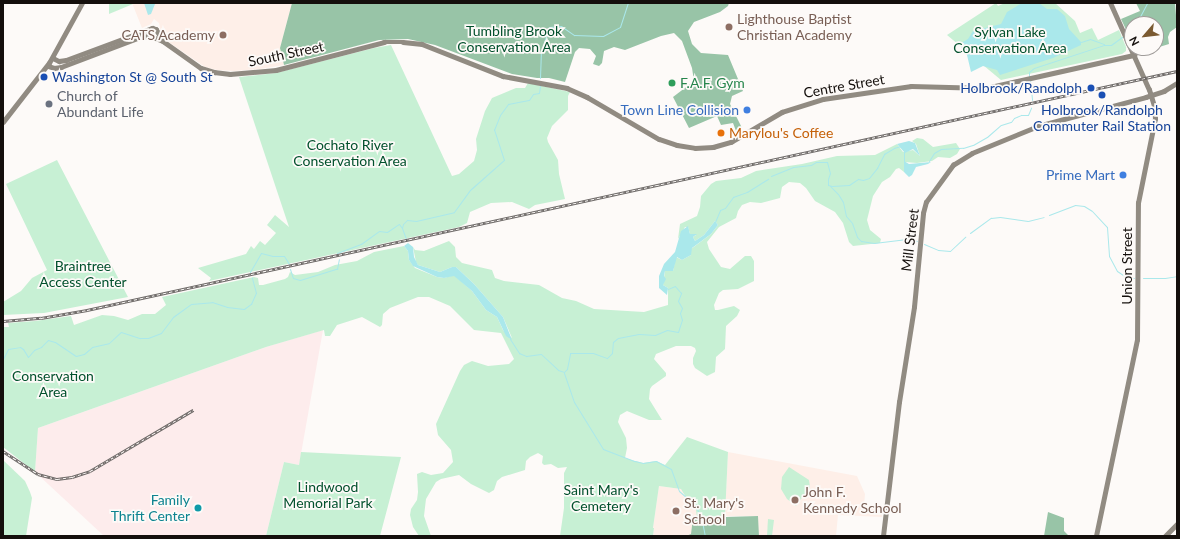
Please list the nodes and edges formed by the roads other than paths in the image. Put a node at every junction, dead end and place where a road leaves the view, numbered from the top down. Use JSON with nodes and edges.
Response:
{"nodes":[{"id":1,"x":82,"y":3,"type":"edge"},
{"id":2,"x":1110,"y":3,"type":"edge"},
{"id":3,"x":151,"y":28,"type":"junction"},
{"id":4,"x":157,"y":30,"type":"junction"},
{"id":5,"x":1124,"y":33,"type":"edge"},
{"id":6,"x":151,"y":37,"type":"junction"},
{"id":7,"x":165,"y":42,"type":"junction"},
{"id":8,"x":395,"y":42,"type":"joint"},
{"id":9,"x":1130,"y":56,"type":"edge"},
{"id":10,"x":1134,"y":56,"type":"edge"},
{"id":11,"x":52,"y":58,"type":"junction"},
{"id":12,"x":48,"y":66,"type":"junction"},
{"id":13,"x":1177,"y":83,"type":"edge"},
{"id":14,"x":1151,"y":95,"type":"junction"},
{"id":15,"x":3,"y":122,"type":"edge"},
{"id":16,"x":1177,"y":524,"type":"edge"},
{"id":17,"x":883,"y":536,"type":"edge"},
{"id":18,"x":1096,"y":536,"type":"edge"},
{"id":19,"x":1166,"y":536,"type":"edge"}],
"edges":[{"from":1,"to":11,"type":"main road"},
{"from":2,"to":5,"type":"main road","name":"Union Street"},
{"from":3,"to":4,"type":"main road"},
{"from":3,"to":6,"type":"main road"},
{"from":3,"to":11,"type":"main road"},
{"from":4,"to":6,"type":"main road"},
{"from":4,"to":7,"type":"main road","name":"South Street"},
{"from":6,"to":7,"type":"main road","name":"South Street"},
{"from":6,"to":12,"type":"main road"},
{"from":7,"to":8,"type":"main road","name":"South Street"},
{"from":8,"to":9,"type":"main road","name":"Centre Street"},
{"from":10,"to":14,"type":"main road","name":"Union Street"},
{"from":11,"to":12,"type":"main road"},
{"from":12,"to":15,"type":"main road"},
{"from":13,"to":14,"type":"main road"},
{"from":14,"to":17,"type":"main road","name":"Mill Street"},
{"from":14,"to":18,"type":"main road","name":"Union Street"},
{"from":16,"to":19,"type":"main road"}]}
